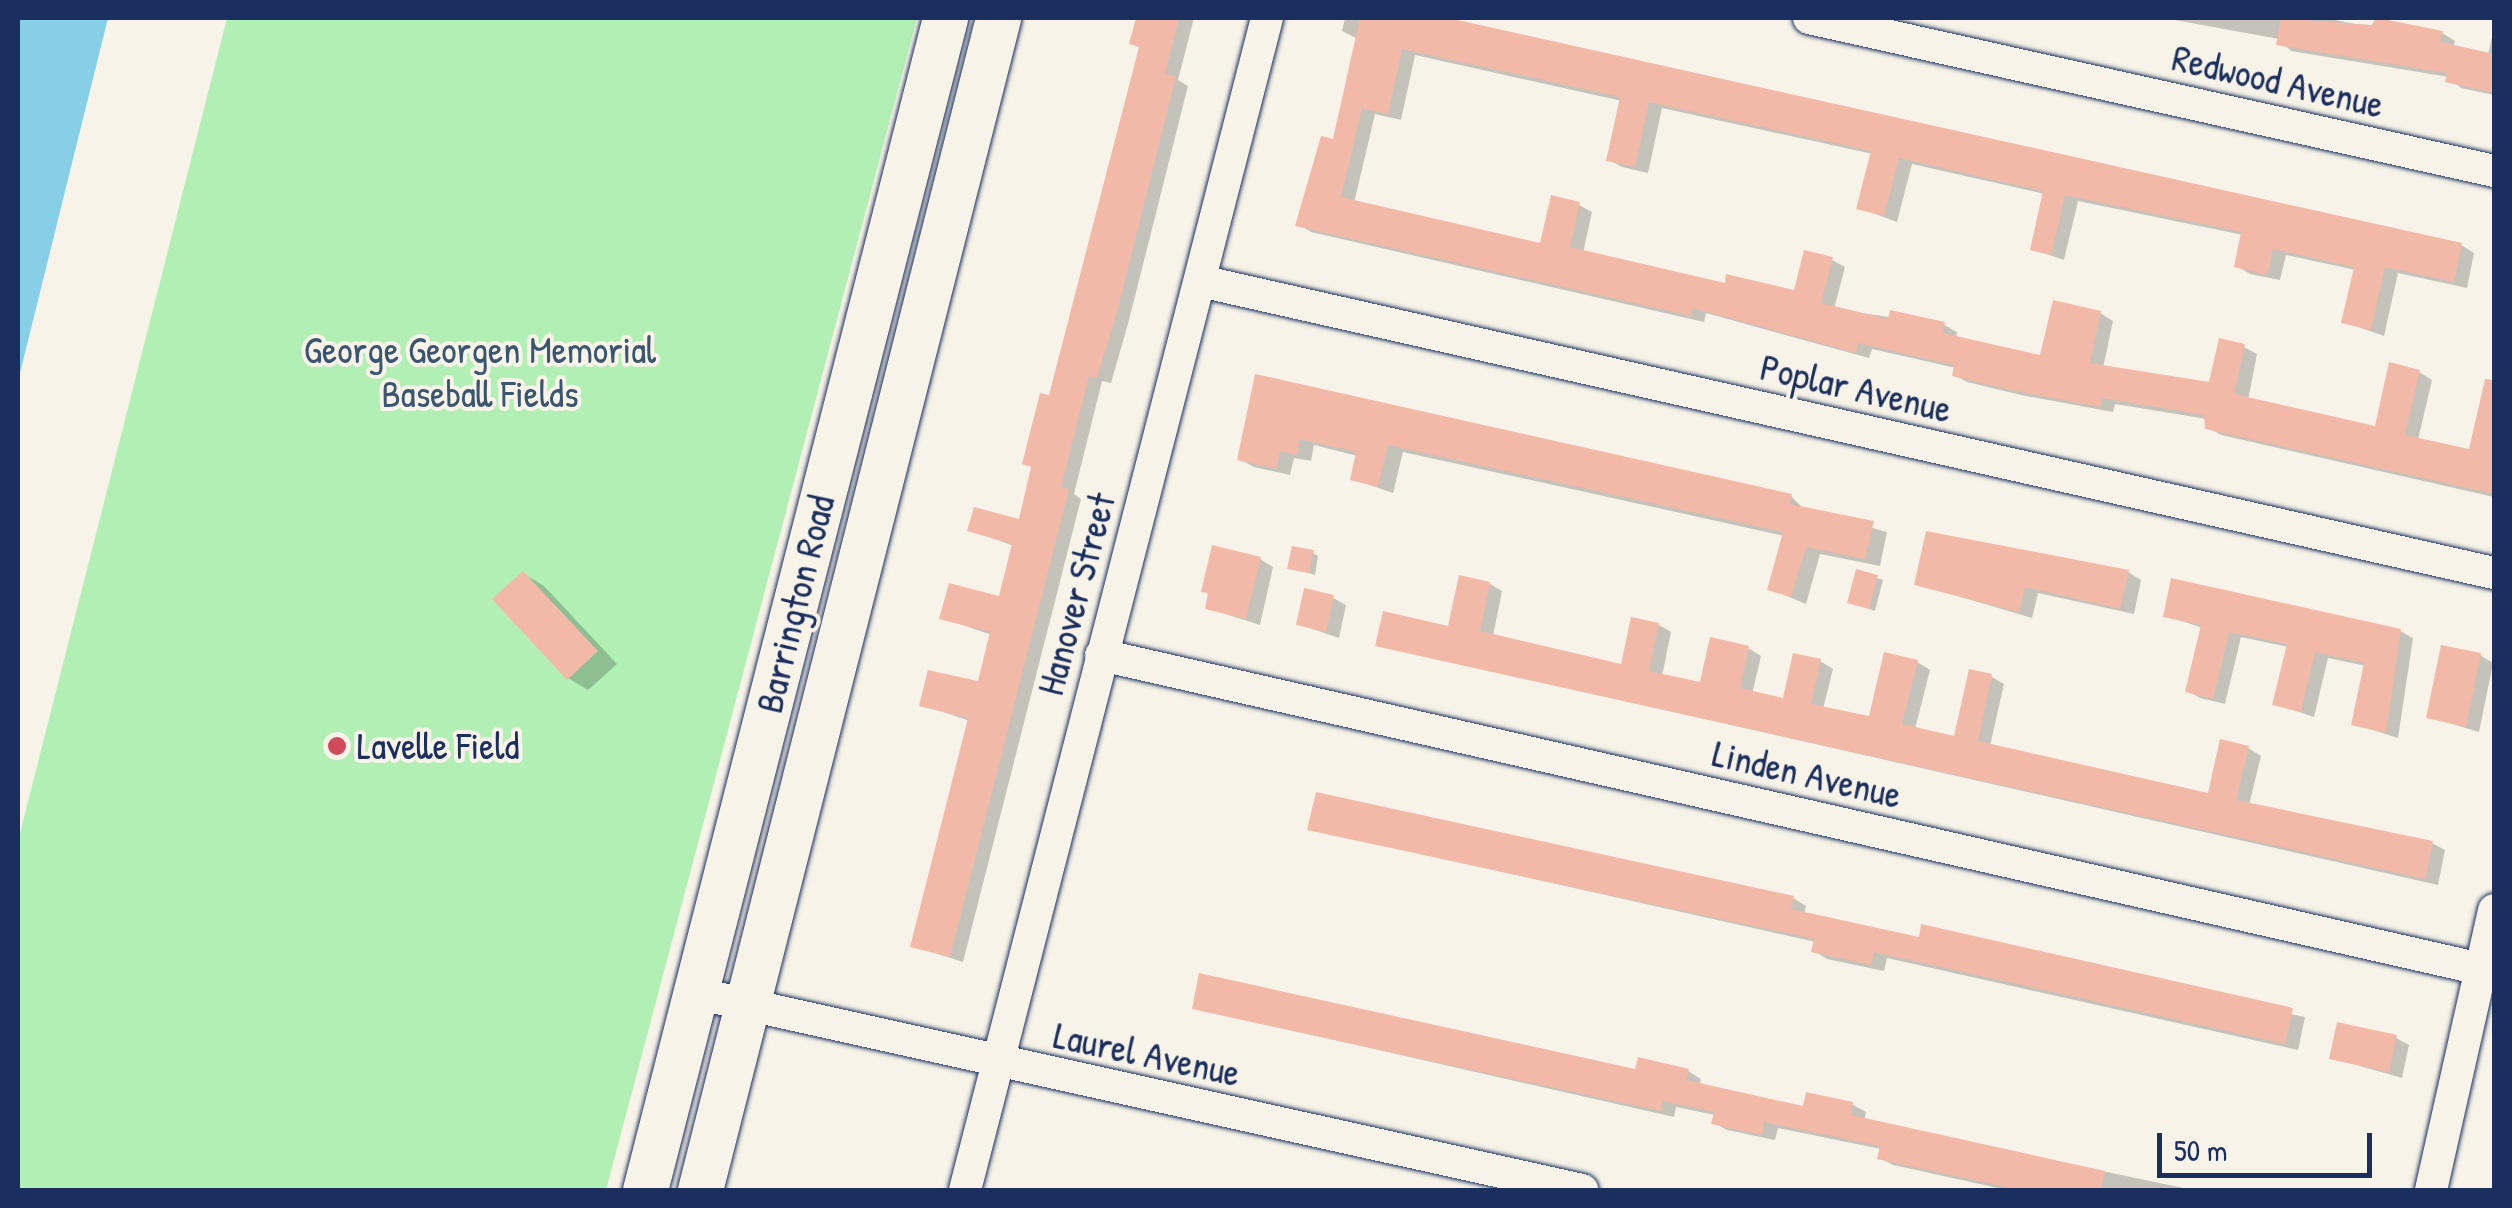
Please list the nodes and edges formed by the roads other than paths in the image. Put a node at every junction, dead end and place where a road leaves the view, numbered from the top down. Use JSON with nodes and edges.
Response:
{"nodes":[{"id":1,"x":944,"y":18,"type":"edge"},
{"id":2,"x":998,"y":18,"type":"edge"},
{"id":3,"x":1267,"y":18,"type":"edge"},
{"id":4,"x":1809,"y":18,"type":"edge"},
{"id":5,"x":2494,"y":170,"type":"edge"},
{"id":6,"x":1200,"y":281,"type":"junction"},
{"id":7,"x":2494,"y":573,"type":"edge"},
{"id":8,"x":1101,"y":655,"type":"junction"},
{"id":9,"x":2494,"y":910,"type":"edge"},
{"id":10,"x":2488,"y":970,"type":"edge"},
{"id":11,"x":695,"y":993,"type":"junction"},
{"id":12,"x":746,"y":1005,"type":"junction"},
{"id":13,"x":998,"y":1062,"type":"junction"},
{"id":14,"x":645,"y":1190,"type":"edge"},
{"id":15,"x":700,"y":1190,"type":"edge"},
{"id":16,"x":965,"y":1190,"type":"edge"},
{"id":17,"x":1582,"y":1190,"type":"edge"},
{"id":18,"x":2431,"y":1190,"type":"edge"}],
"edges":[{"from":1,"to":11,"type":"main road","name":"Barrington Road"},
{"from":2,"to":12,"type":"main road","name":"Barrington Road"},
{"from":3,"to":6,"type":"street","name":"Hanover Street"},
{"from":4,"to":5,"type":"street","name":"Redwood Avenue"},
{"from":6,"to":7,"type":"street","name":"Poplar Avenue"},
{"from":6,"to":8,"type":"street","name":"Hanover Street"},
{"from":8,"to":10,"type":"street","name":"Linden Avenue"},
{"from":8,"to":13,"type":"street","name":"Hanover Street"},
{"from":9,"to":10,"type":"street"},
{"from":10,"to":18,"type":"street"},
{"from":11,"to":12,"type":"street","name":"Laurel Avenue"},
{"from":11,"to":14,"type":"main road","name":"Barrington Road"},
{"from":12,"to":13,"type":"street","name":"Laurel Avenue"},
{"from":12,"to":15,"type":"main road","name":"Barrington Road"},
{"from":13,"to":16,"type":"street","name":"Hanover Street"},
{"from":13,"to":17,"type":"street","name":"Laurel Avenue"}]}
